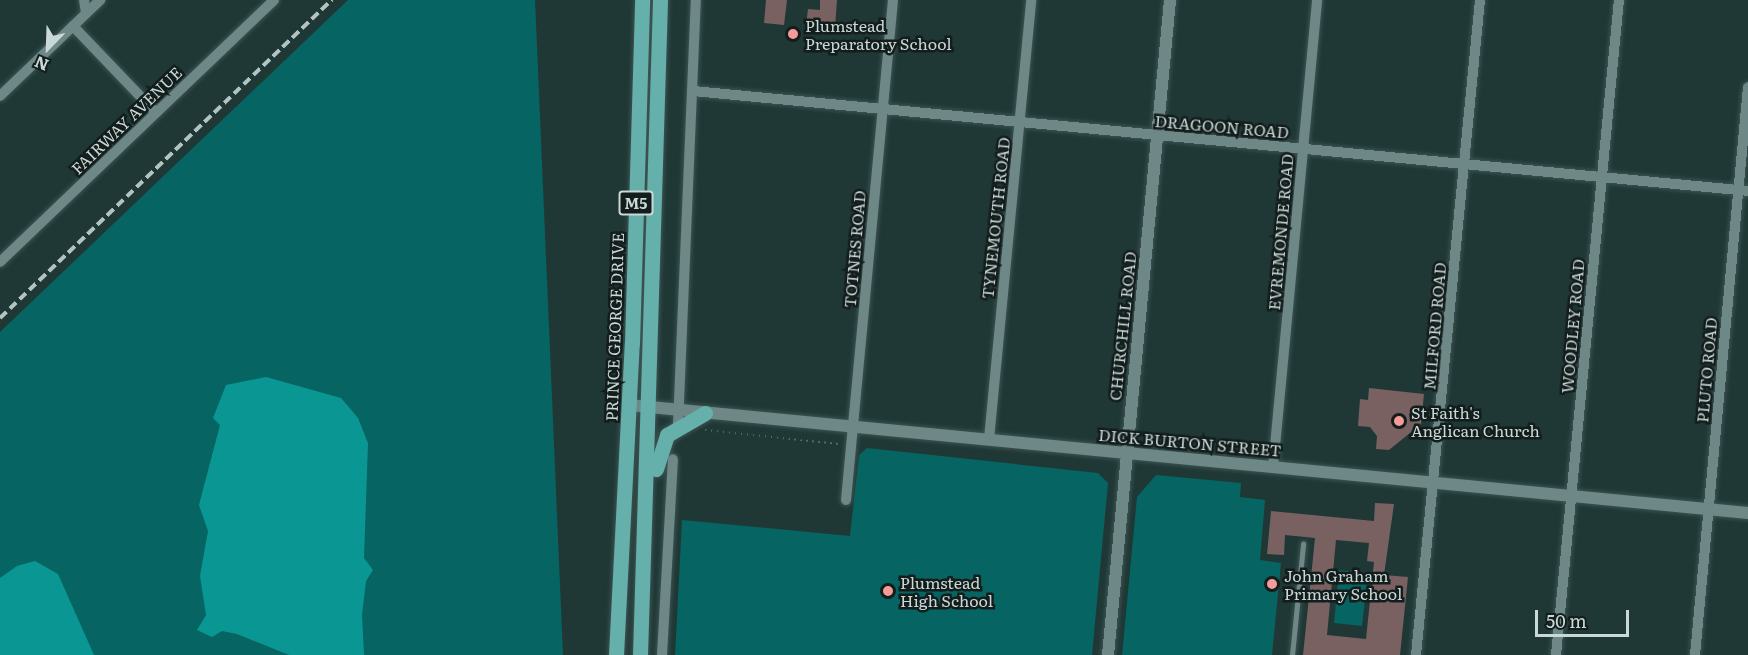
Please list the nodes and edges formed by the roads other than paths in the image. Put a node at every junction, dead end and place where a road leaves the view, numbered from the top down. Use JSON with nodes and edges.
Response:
{"nodes":[{"id":1,"x":84,"y":0,"type":"edge"},
{"id":2,"x":100,"y":0,"type":"edge"},
{"id":3,"x":274,"y":0,"type":"edge"},
{"id":4,"x":642,"y":0,"type":"edge"},
{"id":5,"x":660,"y":0,"type":"edge"},
{"id":6,"x":696,"y":0,"type":"edge"},
{"id":7,"x":893,"y":0,"type":"edge"},
{"id":8,"x":1031,"y":0,"type":"edge"},
{"id":9,"x":1170,"y":0,"type":"edge"},
{"id":10,"x":1317,"y":0,"type":"edge"},
{"id":11,"x":1480,"y":0,"type":"edge"},
{"id":12,"x":1618,"y":0,"type":"edge"},
{"id":13,"x":86,"y":14,"type":"junction"},
{"id":14,"x":73,"y":26,"type":"junction"},
{"id":15,"x":1748,"y":87,"type":"edge"},
{"id":16,"x":693,"y":91,"type":"junction"},
{"id":17,"x":0,"y":96,"type":"edge"},
{"id":18,"x":882,"y":109,"type":"junction"},
{"id":19,"x":156,"y":113,"type":"junction"},
{"id":20,"x":1020,"y":122,"type":"junction"},
{"id":21,"x":1157,"y":135,"type":"junction"},
{"id":22,"x":1303,"y":149,"type":"junction"},
{"id":23,"x":1464,"y":164,"type":"junction"},
{"id":24,"x":1602,"y":177,"type":"junction"},
{"id":25,"x":1743,"y":190,"type":"edge"},
{"id":26,"x":0,"y":262,"type":"edge"},
{"id":27,"x":629,"y":405,"type":"junction"},
{"id":28,"x":651,"y":407,"type":"junction"},
{"id":29,"x":677,"y":408,"type":"junction"},
{"id":30,"x":705,"y":413,"type":"junction"},
{"id":31,"x":678,"y":425,"type":"junction"},
{"id":32,"x":852,"y":426,"type":"junction"},
{"id":33,"x":989,"y":439,"type":"junction"},
{"id":34,"x":1127,"y":454,"type":"junction"},
{"id":35,"x":673,"y":459,"type":"dead end"},
{"id":36,"x":1273,"y":467,"type":"junction"},
{"id":37,"x":1434,"y":483,"type":"junction"},
{"id":38,"x":1571,"y":497,"type":"junction"},
{"id":39,"x":846,"y":500,"type":"dead end"},
{"id":40,"x":1709,"y":510,"type":"junction"},
{"id":41,"x":1748,"y":513,"type":"edge"},
{"id":42,"x":1302,"y":544,"type":"dead end"},
{"id":43,"x":645,"y":557,"type":"junction"},
{"id":44,"x":616,"y":655,"type":"edge"},
{"id":45,"x":640,"y":655,"type":"edge"},
{"id":46,"x":662,"y":655,"type":"edge"},
{"id":47,"x":1108,"y":655,"type":"edge"},
{"id":48,"x":1292,"y":655,"type":"edge"},
{"id":49,"x":1416,"y":655,"type":"edge"},
{"id":50,"x":1556,"y":655,"type":"edge"},
{"id":51,"x":1695,"y":655,"type":"edge"}],
"edges":[{"from":1,"to":13,"type":"street"},
{"from":2,"to":13,"type":"street"},
{"from":3,"to":19,"type":"street","name":"FAIRWAY AVENUE"},
{"from":4,"to":27,"type":"main road","name":"PRINCE GEORGE DRIVE","number":"M5"},
{"from":5,"to":28,"type":"main road","number":"M5"},
{"from":6,"to":16,"type":"street"},
{"from":7,"to":18,"type":"street","name":"TOTNES ROAD"},
{"from":8,"to":20,"type":"street","name":"TYNEMOUTH ROAD"},
{"from":9,"to":21,"type":"street","name":"CHURCHILL ROAD"},
{"from":10,"to":22,"type":"street","name":"EVREMONDE ROAD"},
{"from":11,"to":23,"type":"street","name":"MILFORD ROAD"},
{"from":12,"to":24,"type":"street","name":"WOODLEY ROAD"},
{"from":13,"to":14,"type":"street"},
{"from":14,"to":17,"type":"street"},
{"from":14,"to":19,"type":"street"},
{"from":15,"to":25,"type":"street","name":"PLUTO ROAD"},
{"from":16,"to":18,"type":"street","name":"DRAGOON ROAD"},
{"from":16,"to":29,"type":"street"},
{"from":18,"to":20,"type":"street","name":"DRAGOON ROAD"},
{"from":18,"to":32,"type":"street","name":"TOTNES ROAD"},
{"from":19,"to":26,"type":"street","name":"FAIRWAY AVENUE"},
{"from":20,"to":21,"type":"street","name":"DRAGOON ROAD"},
{"from":20,"to":33,"type":"street","name":"TYNEMOUTH ROAD"},
{"from":21,"to":22,"type":"street","name":"DRAGOON ROAD"},
{"from":21,"to":34,"type":"street","name":"CHURCHILL ROAD"},
{"from":22,"to":23,"type":"street","name":"DRAGOON ROAD"},
{"from":22,"to":36,"type":"street","name":"EVREMONDE ROAD"},
{"from":23,"to":24,"type":"street","name":"DRAGOON ROAD"},
{"from":23,"to":37,"type":"street","name":"MILFORD ROAD"},
{"from":24,"to":25,"type":"street","name":"DRAGOON ROAD"},
{"from":24,"to":38,"type":"street","name":"WOODLEY ROAD"},
{"from":25,"to":40,"type":"street","name":"PLUTO ROAD"},
{"from":27,"to":28,"type":"street","name":"DICK BURTON STREET"},
{"from":27,"to":44,"type":"main road","name":"PRINCE GEORGE DRIVE","number":"M5"},
{"from":28,"to":29,"type":"street","name":"DICK BURTON STREET"},
{"from":28,"to":43,"type":"main road","number":"M5"},
{"from":29,"to":30,"type":"street","name":"DICK BURTON STREET"},
{"from":29,"to":31,"type":"street"},
{"from":30,"to":31,"type":"main road"},
{"from":30,"to":32,"type":"street","name":"DICK BURTON STREET"},
{"from":31,"to":43,"type":"main road"},
{"from":32,"to":33,"type":"street","name":"DICK BURTON STREET"},
{"from":32,"to":39,"type":"street","name":"TOTNES ROAD"},
{"from":33,"to":34,"type":"street","name":"DICK BURTON STREET"},
{"from":34,"to":36,"type":"street","name":"DICK BURTON STREET"},
{"from":34,"to":47,"type":"street","name":"CHURCHILL ROAD"},
{"from":35,"to":46,"type":"street"},
{"from":36,"to":37,"type":"street","name":"DICK BURTON STREET"},
{"from":37,"to":38,"type":"street","name":"DICK BURTON STREET"},
{"from":37,"to":49,"type":"street","name":"MILFORD ROAD"},
{"from":38,"to":40,"type":"street","name":"DICK BURTON STREET"},
{"from":38,"to":50,"type":"street","name":"WOODLEY ROAD"},
{"from":40,"to":41,"type":"street","name":"DICK BURTON STREET"},
{"from":40,"to":51,"type":"street","name":"PLUTO ROAD"},
{"from":42,"to":48,"type":"lane"},
{"from":43,"to":45,"type":"main road","number":"M5"}]}
